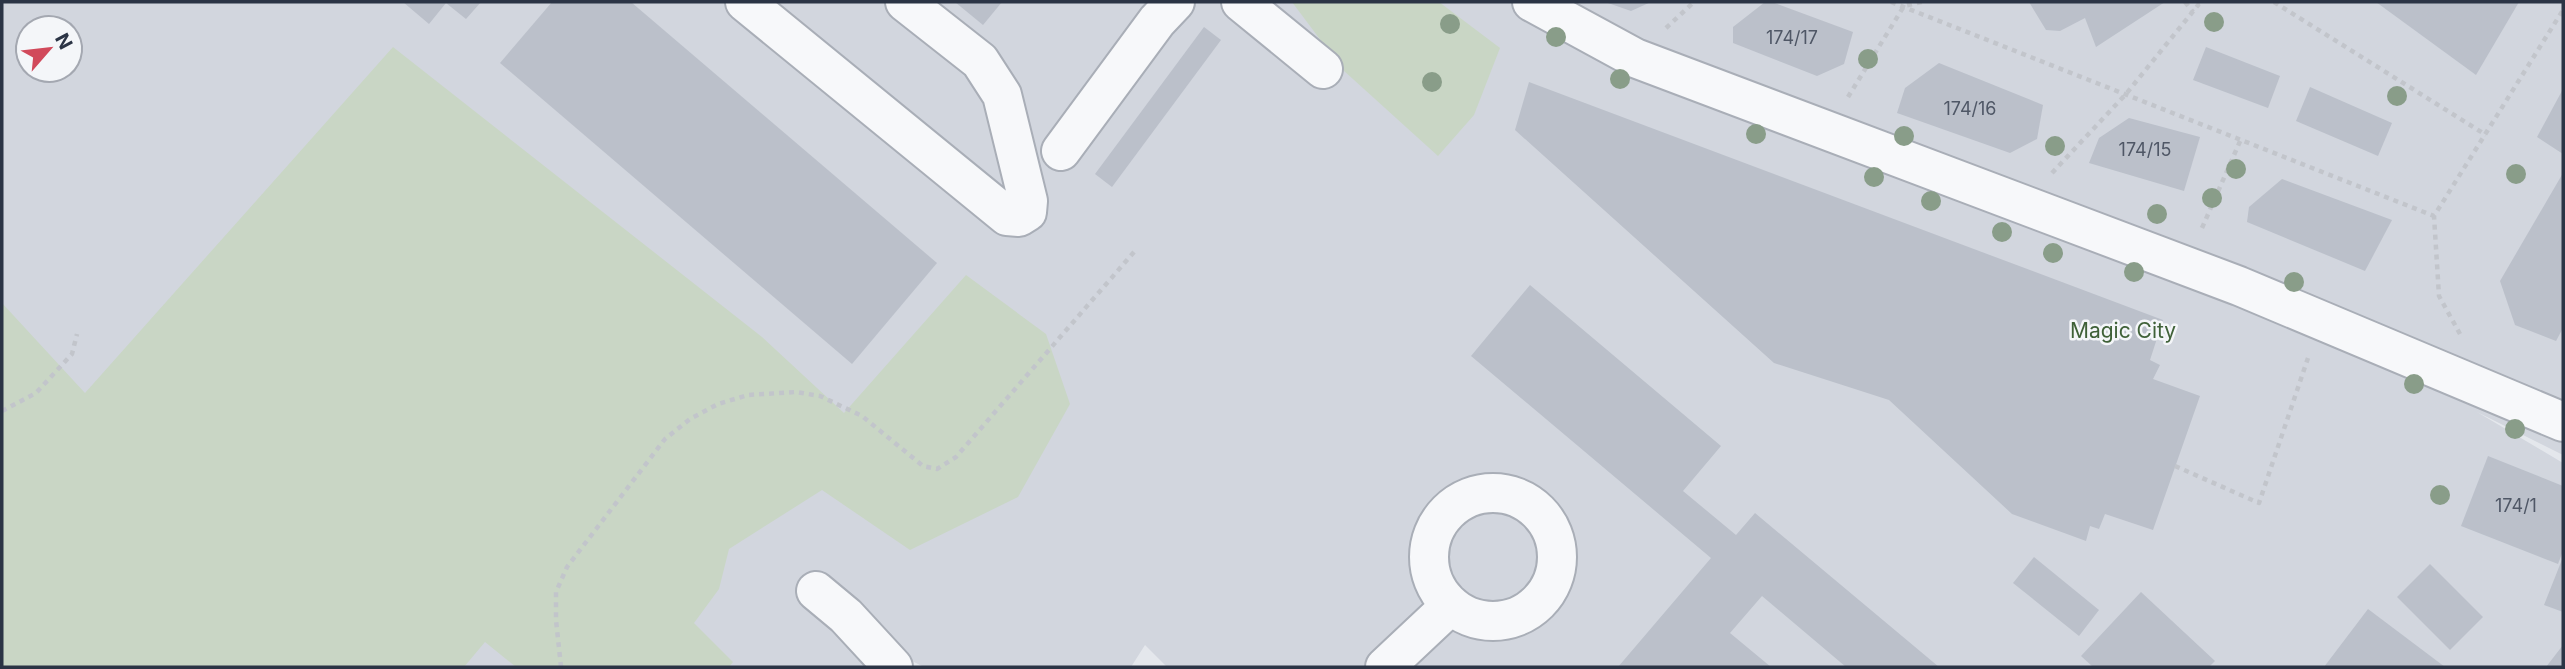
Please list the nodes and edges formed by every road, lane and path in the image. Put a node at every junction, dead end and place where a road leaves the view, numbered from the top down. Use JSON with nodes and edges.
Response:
{"nodes":[{"id":1,"x":744,"y":2,"type":"edge"},
{"id":2,"x":905,"y":2,"type":"edge"},
{"id":3,"x":1175,"y":2,"type":"edge"},
{"id":4,"x":1241,"y":2,"type":"edge"},
{"id":5,"x":1532,"y":2,"type":"edge"},
{"id":6,"x":1891,"y":2,"type":"edge"},
{"id":7,"x":1922,"y":2,"type":"edge"},
{"id":8,"x":2185,"y":2,"type":"edge"},
{"id":9,"x":2204,"y":2,"type":"edge"},
{"id":10,"x":2274,"y":2,"type":"edge"},
{"id":11,"x":1905,"y":6,"type":"junction"},
{"id":12,"x":2563,"y":10,"type":"edge"},
{"id":13,"x":2193,"y":12,"type":"junction"},
{"id":14,"x":1323,"y":69,"type":"dead end"},
{"id":15,"x":2126,"y":94,"type":"junction"},
{"id":16,"x":1828,"y":130,"type":"junction"},
{"id":17,"x":2486,"y":135,"type":"junction"},
{"id":18,"x":2241,"y":139,"type":"junction"},
{"id":19,"x":1061,"y":151,"type":"dead end"},
{"id":20,"x":2023,"y":204,"type":"junction"},
{"id":21,"x":2434,"y":216,"type":"junction"},
{"id":22,"x":1134,"y":252,"type":"dead end"},
{"id":23,"x":2186,"y":266,"type":"junction"},
{"id":24,"x":2321,"y":320,"type":"junction"},
{"id":25,"x":77,"y":334,"type":"dead end"},
{"id":26,"x":2491,"y":391,"type":"junction"},
{"id":27,"x":2,"y":411,"type":"edge"},
{"id":28,"x":2563,"y":422,"type":"edge"},
{"id":29,"x":2175,"y":466,"type":"dead end"},
{"id":30,"x":816,"y":592,"type":"dead end"},
{"id":31,"x":1450,"y":606,"type":"dead end"},
{"id":32,"x":561,"y":667,"type":"edge"},
{"id":33,"x":893,"y":667,"type":"edge"},
{"id":34,"x":1385,"y":667,"type":"edge"}],
"edges":[{"from":1,"to":2,"type":"lane"},
{"from":3,"to":19,"type":"lane"},
{"from":4,"to":14,"type":"lane"},
{"from":5,"to":16,"type":"lane"},
{"from":6,"to":11,"type":"path"},
{"from":7,"to":11,"type":"path"},
{"from":8,"to":13,"type":"path"},
{"from":9,"to":13,"type":"path"},
{"from":10,"to":17,"type":"path"},
{"from":11,"to":15,"type":"path"},
{"from":11,"to":16,"type":"path"},
{"from":12,"to":17,"type":"path"},
{"from":13,"to":15,"type":"path"},
{"from":15,"to":18,"type":"path"},
{"from":15,"to":20,"type":"path"},
{"from":16,"to":20,"type":"lane"},
{"from":17,"to":21,"type":"path"},
{"from":18,"to":21,"type":"path"},
{"from":18,"to":23,"type":"path"},
{"from":20,"to":23,"type":"lane"},
{"from":21,"to":26,"type":"path"},
{"from":22,"to":32,"type":"path"},
{"from":23,"to":24,"type":"lane"},
{"from":24,"to":26,"type":"lane"},
{"from":24,"to":29,"type":"path"},
{"from":25,"to":27,"type":"path"},
{"from":26,"to":28,"type":"lane"},
{"from":30,"to":33,"type":"lane"},
{"from":31,"to":34,"type":"lane"}]}
